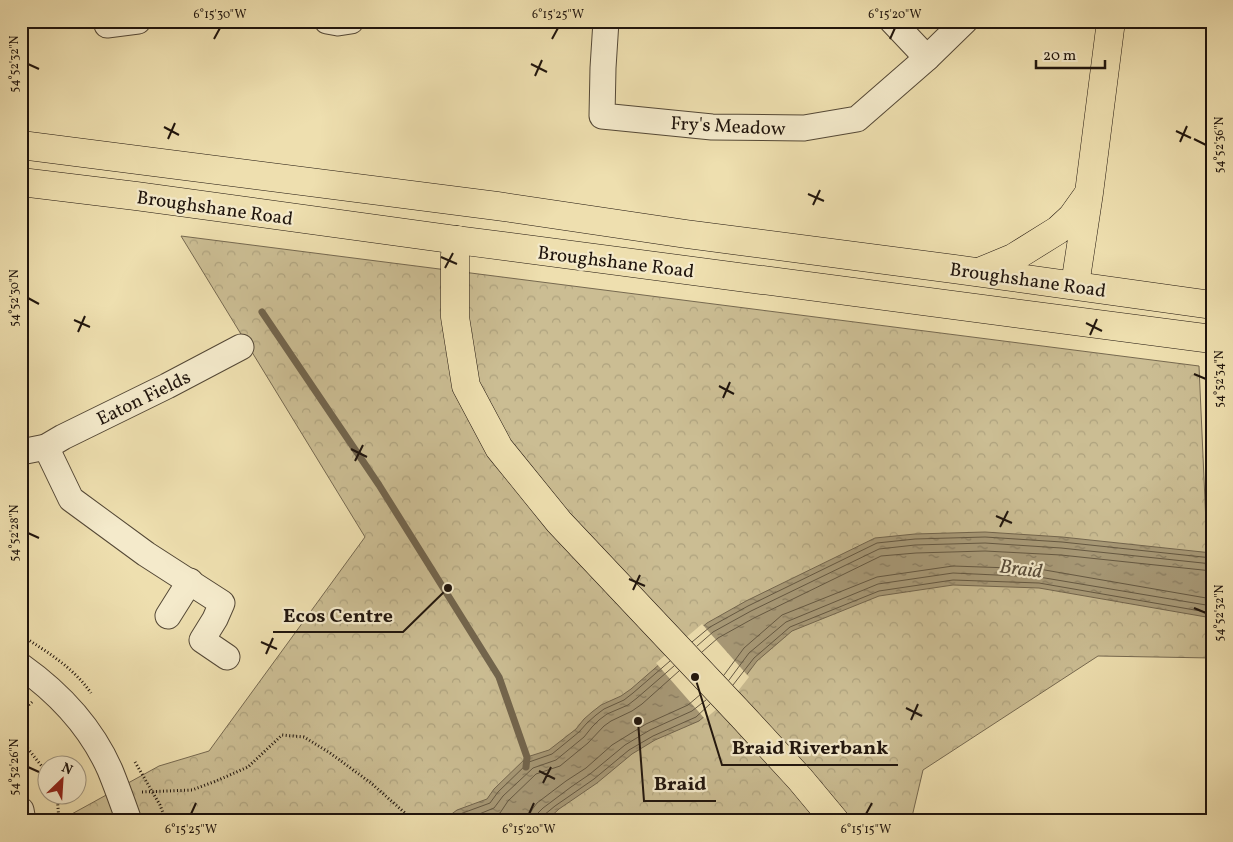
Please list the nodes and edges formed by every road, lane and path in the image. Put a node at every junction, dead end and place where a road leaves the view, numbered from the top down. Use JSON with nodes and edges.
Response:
{"nodes":[{"id":1,"x":138,"y":21,"type":"edge"},
{"id":2,"x":327,"y":21,"type":"edge"},
{"id":3,"x":351,"y":21,"type":"edge"},
{"id":4,"x":606,"y":21,"type":"edge"},
{"id":5,"x":892,"y":21,"type":"edge"},
{"id":6,"x":965,"y":21,"type":"edge"},
{"id":7,"x":1111,"y":21,"type":"edge"},
{"id":8,"x":107,"y":25,"type":"dead end"},
{"id":9,"x":927,"y":58,"type":"junction"},
{"id":10,"x":21,"y":146,"type":"edge"},
{"id":11,"x":21,"y":182,"type":"edge"},
{"id":12,"x":1089,"y":193,"type":"junction"},
{"id":13,"x":497,"y":206,"type":"junction"},
{"id":14,"x":457,"y":240,"type":"junction"},
{"id":15,"x":979,"y":272,"type":"junction"},
{"id":16,"x":1074,"y":286,"type":"junction"},
{"id":17,"x":1212,"y":305,"type":"edge"},
{"id":18,"x":1070,"y":320,"type":"junction"},
{"id":19,"x":1212,"y":339,"type":"edge"},
{"id":20,"x":241,"y":347,"type":"dead end"},
{"id":21,"x":46,"y":447,"type":"junction"},
{"id":22,"x":21,"y":452,"type":"edge"},
{"id":23,"x":190,"y":581,"type":"junction"},
{"id":24,"x":168,"y":616,"type":"dead end"},
{"id":25,"x":226,"y":657,"type":"dead end"},
{"id":26,"x":21,"y":666,"type":"edge"},
{"id":27,"x":34,"y":701,"type":"dead end"},
{"id":28,"x":21,"y":712,"type":"edge"},
{"id":29,"x":21,"y":740,"type":"edge"},
{"id":30,"x":38,"y":761,"type":"edge"},
{"id":31,"x":119,"y":793,"type":"junction"},
{"id":32,"x":57,"y":804,"type":"edge"},
{"id":33,"x":21,"y":810,"type":"edge"},
{"id":34,"x":413,"y":820,"type":"edge"},
{"id":35,"x":23,"y":821,"type":"edge"},
{"id":36,"x":59,"y":821,"type":"edge"},
{"id":37,"x":129,"y":821,"type":"edge"},
{"id":38,"x":835,"y":821,"type":"edge"}],
"edges":[{"from":1,"to":8,"type":"street"},
{"from":2,"to":3,"type":"street"},
{"from":4,"to":9,"type":"street","name":"Fry's Meadow"},
{"from":5,"to":9,"type":"street"},
{"from":6,"to":9,"type":"street","name":"Fry's Meadow"},
{"from":7,"to":12,"type":"main road"},
{"from":10,"to":13,"type":"main road","name":"Broughshane Road"},
{"from":11,"to":14,"type":"main road","name":"Broughshane Road"},
{"from":12,"to":15,"type":"main road"},
{"from":12,"to":16,"type":"main road"},
{"from":13,"to":14,"type":"main road"},
{"from":13,"to":15,"type":"main road","name":"Broughshane Road"},
{"from":14,"to":18,"type":"main road","name":"Broughshane Road"},
{"from":14,"to":38,"type":"main road"},
{"from":15,"to":16,"type":"main road","name":"Broughshane Road"},
{"from":16,"to":17,"type":"main road","name":"Broughshane Road"},
{"from":16,"to":18,"type":"main road"},
{"from":18,"to":19,"type":"main road","name":"Broughshane Road"},
{"from":20,"to":21,"type":"street","name":"Eaton Fields"},
{"from":21,"to":22,"type":"street","name":"Eaton Fields"},
{"from":21,"to":23,"type":"street"},
{"from":23,"to":24,"type":"street"},
{"from":23,"to":25,"type":"street"},
{"from":26,"to":31,"type":"street"},
{"from":27,"to":28,"type":"path"},
{"from":29,"to":30,"type":"path"},
{"from":31,"to":34,"type":"path"},
{"from":31,"to":37,"type":"street"},
{"from":32,"to":36,"type":"path"},
{"from":33,"to":35,"type":"street"}]}
